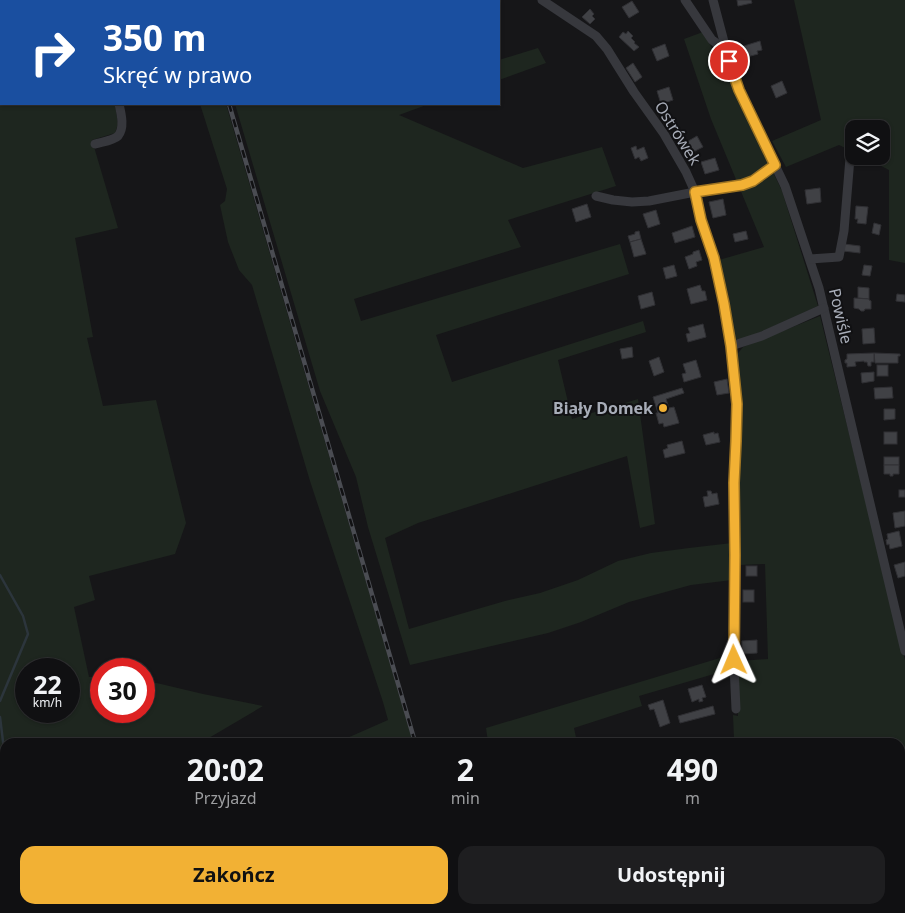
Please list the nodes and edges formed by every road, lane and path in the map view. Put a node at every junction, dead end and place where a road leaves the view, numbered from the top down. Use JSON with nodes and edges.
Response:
{"nodes":[{"id":1,"x":542,"y":0,"type":"edge"},
{"id":2,"x":685,"y":0,"type":"edge"},
{"id":3,"x":713,"y":0,"type":"edge"},
{"id":4,"x":726,"y":50,"type":"junction"},
{"id":5,"x":119,"y":105,"type":"edge"},
{"id":6,"x":94,"y":144,"type":"dead end"},
{"id":7,"x":775,"y":165,"type":"junction"},
{"id":8,"x":849,"y":165,"type":"edge"},
{"id":9,"x":695,"y":192,"type":"junction"},
{"id":10,"x":596,"y":196,"type":"dead end"},
{"id":11,"x":810,"y":259,"type":"junction"},
{"id":12,"x":824,"y":308,"type":"junction"},
{"id":13,"x":731,"y":346,"type":"junction"},
{"id":14,"x":905,"y":651,"type":"edge"},
{"id":15,"x":736,"y":709,"type":"dead end"}],
"edges":[{"from":1,"to":9,"type":"street","name":"Ostrówek"},
{"from":2,"to":4,"type":"street"},
{"from":3,"to":4,"type":"street","name":"Powiśle"},
{"from":4,"to":7,"type":"street","name":"Powiśle"},
{"from":5,"to":6,"type":"street"},
{"from":7,"to":9,"type":"street"},
{"from":7,"to":11,"type":"street","name":"Powiśle"},
{"from":8,"to":11,"type":"street"},
{"from":9,"to":10,"type":"street"},
{"from":9,"to":13,"type":"street","name":"Ostrówek"},
{"from":11,"to":12,"type":"street","name":"Powiśle"},
{"from":12,"to":13,"type":"street"},
{"from":12,"to":14,"type":"street","name":"Powiśle"},
{"from":13,"to":15,"type":"street","name":"Ostrówek"}]}
